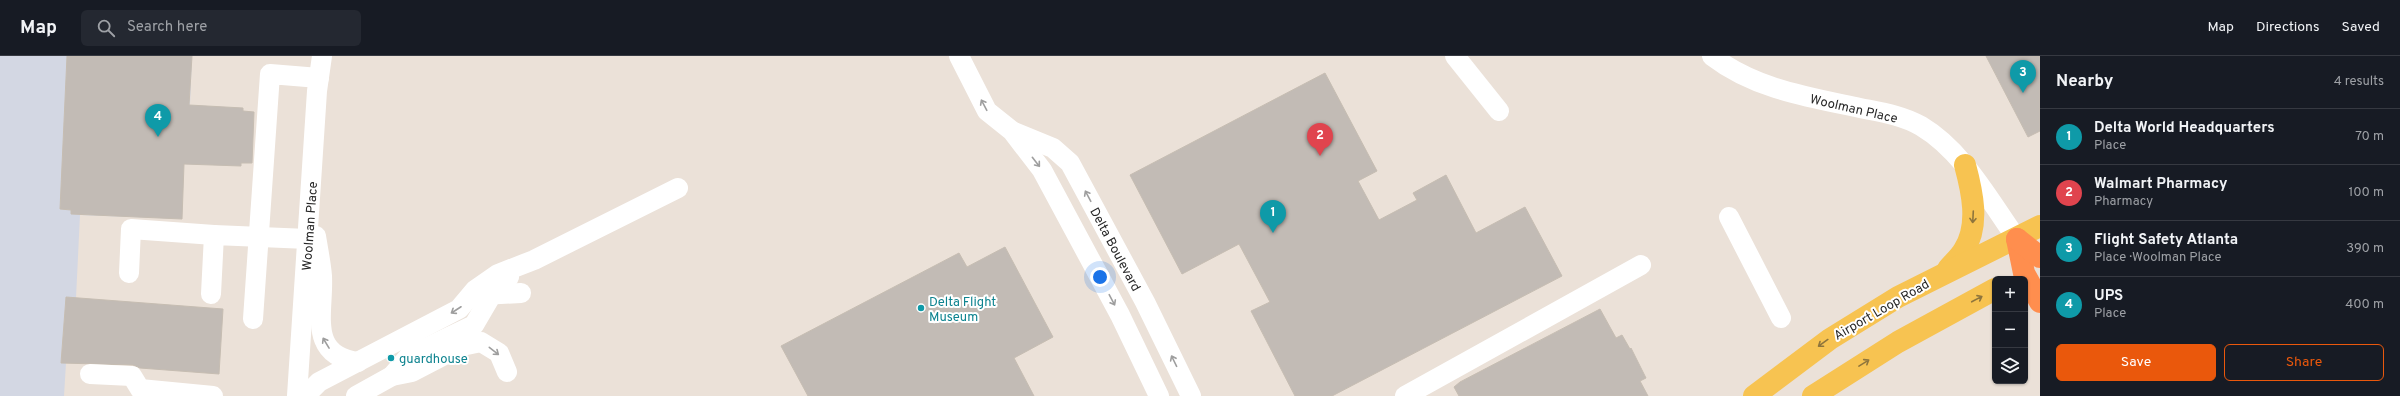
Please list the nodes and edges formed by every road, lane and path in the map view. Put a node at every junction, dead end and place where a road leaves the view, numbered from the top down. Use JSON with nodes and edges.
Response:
{"nodes":[{"id":1,"x":322,"y":56,"type":"edge"},
{"id":2,"x":959,"y":56,"type":"edge"},
{"id":3,"x":1455,"y":56,"type":"edge"},
{"id":4,"x":1712,"y":56,"type":"edge"},
{"id":5,"x":319,"y":78,"type":"junction"},
{"id":6,"x":1499,"y":112,"type":"dead end"},
{"id":7,"x":1012,"y":132,"type":"junction"},
{"id":8,"x":1965,"y":165,"type":"junction"},
{"id":9,"x":678,"y":188,"type":"dead end"},
{"id":10,"x":310,"y":196,"type":"junction"},
{"id":11,"x":1729,"y":217,"type":"dead end"},
{"id":12,"x":2040,"y":226,"type":"edge"},
{"id":13,"x":214,"y":235,"type":"junction"},
{"id":14,"x":257,"y":237,"type":"junction"},
{"id":15,"x":308,"y":239,"type":"junction"},
{"id":16,"x":2017,"y":239,"type":"junction"},
{"id":17,"x":2040,"y":257,"type":"edge"},
{"id":18,"x":534,"y":260,"type":"junction"},
{"id":19,"x":1641,"y":265,"type":"dead end"},
{"id":20,"x":128,"y":273,"type":"dead end"},
{"id":21,"x":2026,"y":273,"type":"edge"},
{"id":22,"x":1942,"y":275,"type":"junction"},
{"id":23,"x":1992,"y":291,"type":"edge"},
{"id":24,"x":521,"y":293,"type":"dead end"},
{"id":25,"x":211,"y":294,"type":"dead end"},
{"id":26,"x":472,"y":294,"type":"junction"},
{"id":27,"x":492,"y":295,"type":"junction"},
{"id":28,"x":2040,"y":302,"type":"edge"},
{"id":29,"x":1781,"y":318,"type":"dead end"},
{"id":30,"x":253,"y":319,"type":"dead end"},
{"id":31,"x":358,"y":362,"type":"junction"},
{"id":32,"x":507,"y":372,"type":"dead end"},
{"id":33,"x":90,"y":374,"type":"dead end"},
{"id":34,"x":392,"y":376,"type":"junction"},
{"id":35,"x":363,"y":392,"type":"edge"},
{"id":36,"x":213,"y":396,"type":"edge"},
{"id":37,"x":297,"y":396,"type":"edge"},
{"id":38,"x":305,"y":396,"type":"edge"},
{"id":39,"x":343,"y":396,"type":"edge"},
{"id":40,"x":1159,"y":396,"type":"edge"},
{"id":41,"x":1191,"y":396,"type":"edge"},
{"id":42,"x":1405,"y":396,"type":"edge"},
{"id":43,"x":1754,"y":396,"type":"edge"},
{"id":44,"x":1814,"y":396,"type":"edge"}],
"edges":[{"from":1,"to":5,"type":"street","name":"Woolman Place"},
{"from":7,"to":2,"type":"street","name":"Delta Boulevard","one_way":true},
{"from":3,"to":6,"type":"street"},
{"from":4,"to":8,"type":"street","name":"Woolman Place"},
{"from":5,"to":10,"type":"street","name":"Woolman Place"},
{"from":5,"to":14,"type":"street"},
{"from":7,"to":40,"type":"street","name":"Delta Boulevard","one_way":true},
{"from":41,"to":7,"type":"street","name":"Delta Boulevard","one_way":true},
{"from":8,"to":16,"type":"street","name":"Woolman Place"},
{"from":8,"to":22,"type":"main road","one_way":true},
{"from":9,"to":18,"type":"street"},
{"from":10,"to":15,"type":"street","name":"Woolman Place"},
{"from":31,"to":10,"type":"street","one_way":true},
{"from":11,"to":29,"type":"street"},
{"from":12,"to":16,"type":"main road","name":"Airport Loop Road"},
{"from":13,"to":14,"type":"street"},
{"from":13,"to":20,"type":"street"},
{"from":13,"to":25,"type":"street"},
{"from":14,"to":15,"type":"street"},
{"from":14,"to":30,"type":"street"},
{"from":15,"to":37,"type":"street","name":"Woolman Place"},
{"from":16,"to":17,"type":"highway"},
{"from":16,"to":21,"type":"highway"},
{"from":16,"to":22,"type":"main road","name":"Airport Loop Road"},
{"from":18,"to":26,"type":"street"},
{"from":18,"to":27,"type":"street"},
{"from":19,"to":42,"type":"street"},
{"from":21,"to":28,"type":"highway"},
{"from":22,"to":43,"type":"main road","name":"Airport Loop Road","one_way":true},
{"from":44,"to":23,"type":"main road","one_way":true},
{"from":24,"to":27,"type":"street"},
{"from":26,"to":27,"type":"street"},
{"from":26,"to":31,"type":"street","one_way":true},
{"from":27,"to":34,"type":"street"},
{"from":31,"to":38,"type":"street"},
{"from":34,"to":32,"type":"street","one_way":true},
{"from":33,"to":36,"type":"street"},
{"from":34,"to":35,"type":"street"},
{"from":35,"to":39,"type":"street"}]}
